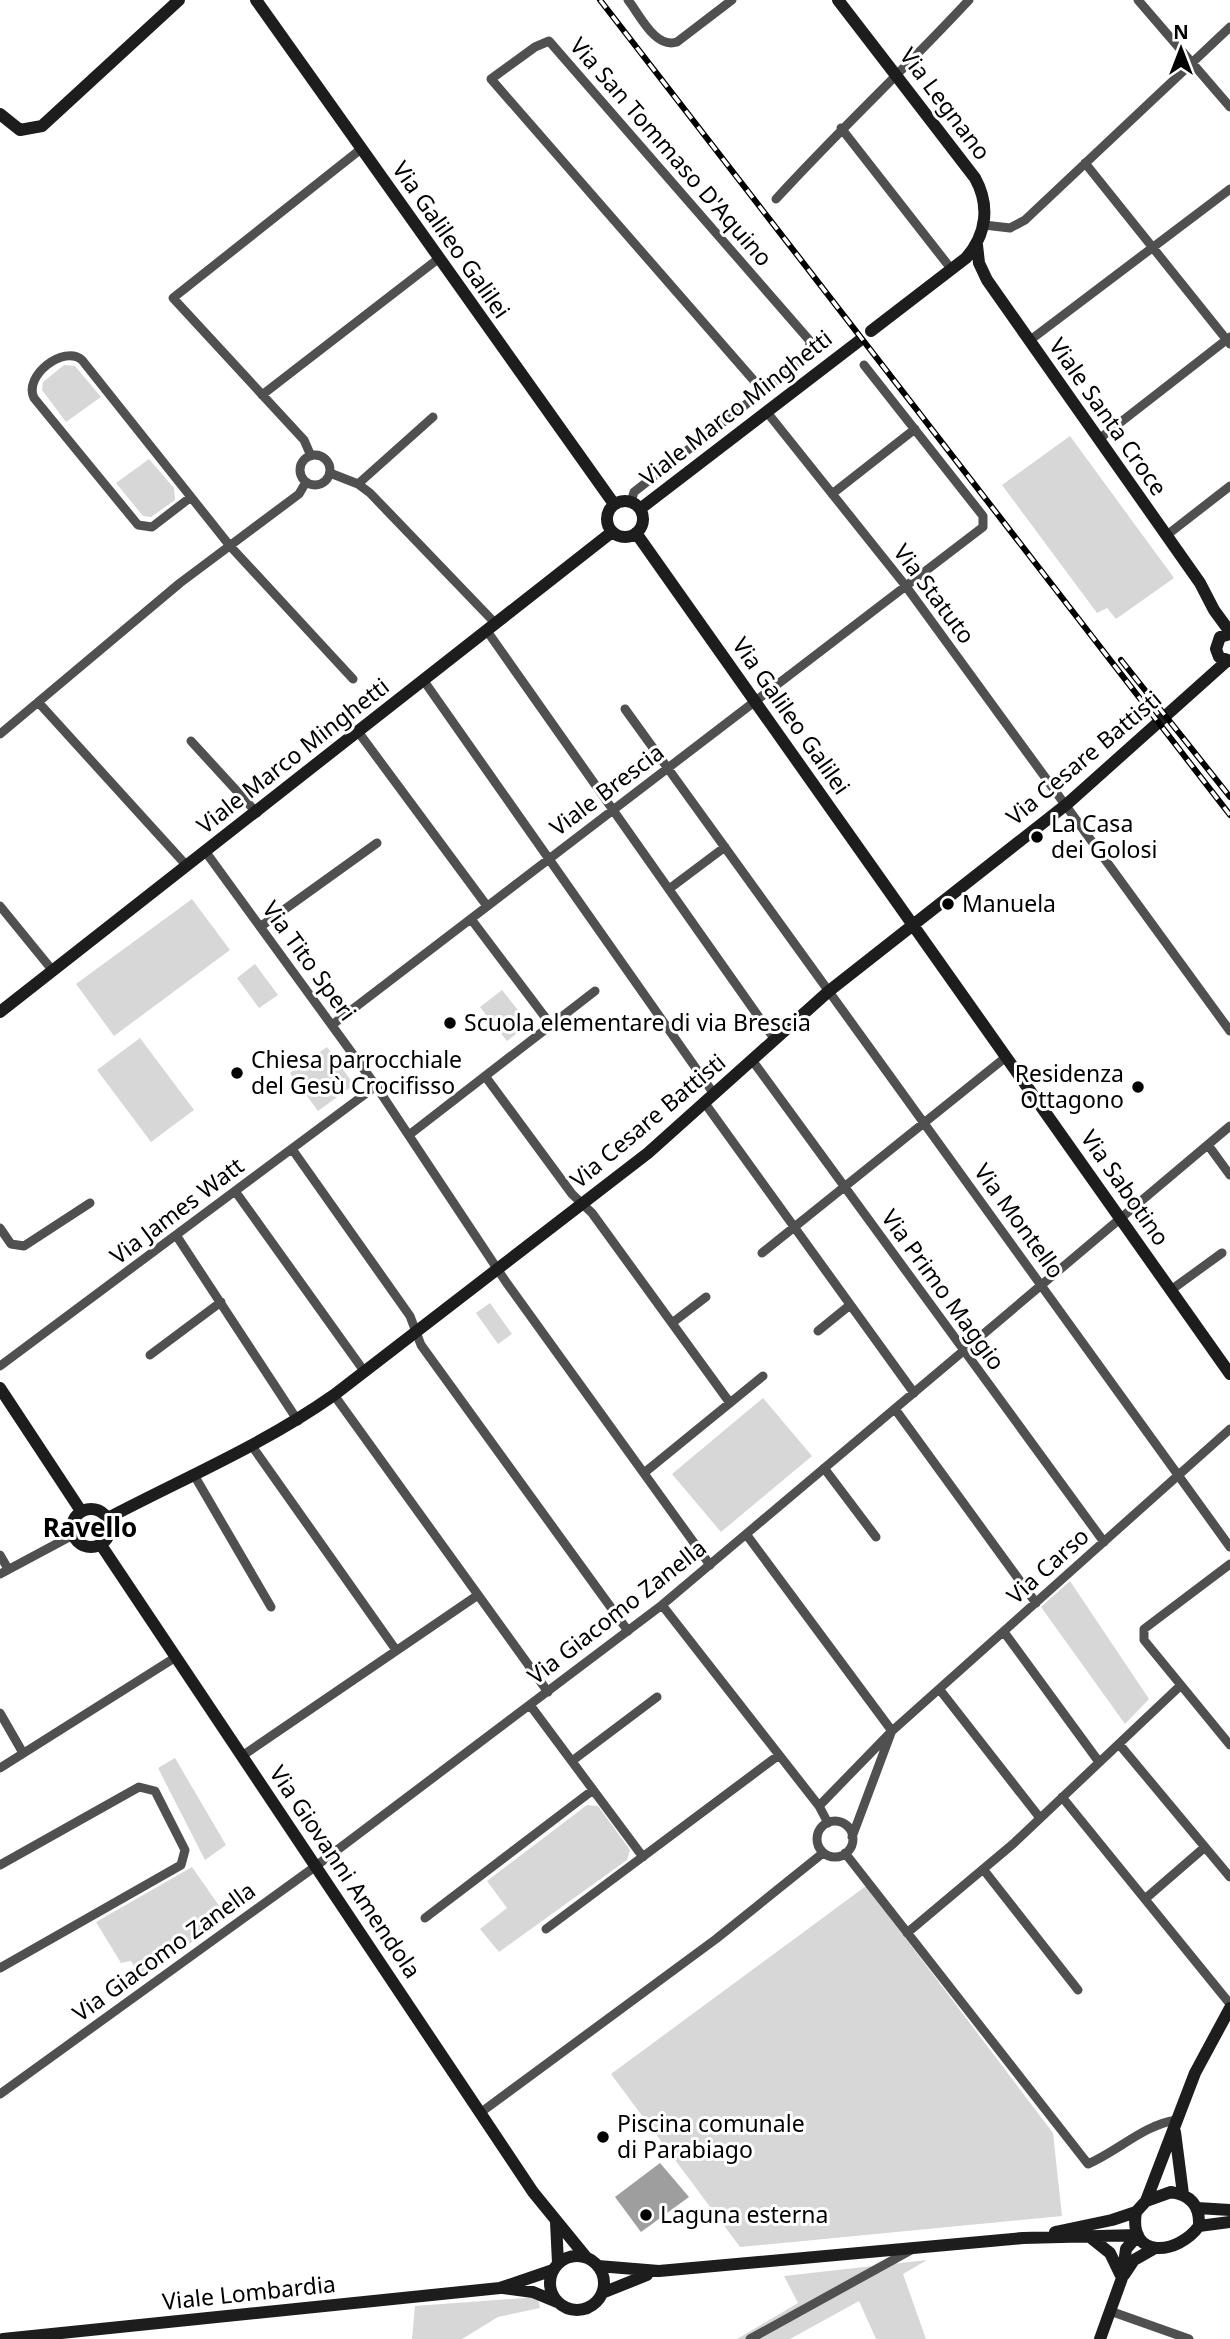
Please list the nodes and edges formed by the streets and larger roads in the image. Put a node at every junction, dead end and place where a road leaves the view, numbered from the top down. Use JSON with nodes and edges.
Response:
{"nodes":[{"id":1,"x":179,"y":0,"type":"edge"},
{"id":2,"x":256,"y":0,"type":"edge"},
{"id":3,"x":628,"y":0,"type":"edge"},
{"id":4,"x":732,"y":0,"type":"edge"},
{"id":5,"x":838,"y":0,"type":"edge"},
{"id":6,"x":969,"y":0,"type":"edge"},
{"id":7,"x":1138,"y":0,"type":"edge"},
{"id":8,"x":1230,"y":27,"type":"edge"},
{"id":9,"x":1193,"y":62,"type":"junction"},
{"id":10,"x":896,"y":75,"type":"junction"},
{"id":11,"x":1230,"y":107,"type":"edge"},
{"id":12,"x":0,"y":114,"type":"edge"},
{"id":13,"x":841,"y":128,"type":"junction"},
{"id":14,"x":360,"y":149,"type":"junction"},
{"id":15,"x":1086,"y":163,"type":"junction"},
{"id":16,"x":1230,"y":189,"type":"edge"},
{"id":17,"x":776,"y":199,"type":"dead end"},
{"id":18,"x":984,"y":225,"type":"junction"},
{"id":19,"x":976,"y":245,"type":"junction"},
{"id":20,"x":1154,"y":248,"type":"junction"},
{"id":21,"x":438,"y":258,"type":"junction"},
{"id":22,"x":952,"y":270,"type":"junction"},
{"id":23,"x":871,"y":331,"type":"dead end"},
{"id":24,"x":1229,"y":340,"type":"edge"},
{"id":25,"x":859,"y":341,"type":"dead end"},
{"id":26,"x":1029,"y":341,"type":"junction"},
{"id":27,"x":864,"y":365,"type":"dead end"},
{"id":28,"x":763,"y":391,"type":"junction"},
{"id":29,"x":262,"y":395,"type":"junction"},
{"id":30,"x":766,"y":411,"type":"junction"},
{"id":31,"x":433,"y":417,"type":"dead end"},
{"id":32,"x":915,"y":429,"type":"junction"},
{"id":33,"x":1099,"y":439,"type":"junction"},
{"id":34,"x":310,"y":456,"type":"junction"},
{"id":35,"x":330,"y":473,"type":"junction"},
{"id":36,"x":306,"y":482,"type":"junction"},
{"id":37,"x":358,"y":484,"type":"junction"},
{"id":38,"x":1230,"y":486,"type":"edge"},
{"id":39,"x":832,"y":494,"type":"junction"},
{"id":40,"x":191,"y":497,"type":"junction"},
{"id":41,"x":614,"y":504,"type":"junction"},
{"id":42,"x":635,"y":505,"type":"junction"},
{"id":43,"x":612,"y":532,"type":"junction"},
{"id":44,"x":636,"y":533,"type":"junction"},
{"id":45,"x":1167,"y":535,"type":"junction"},
{"id":46,"x":230,"y":546,"type":"junction"},
{"id":47,"x":905,"y":585,"type":"junction"},
{"id":48,"x":1214,"y":610,"type":"junction"},
{"id":49,"x":492,"y":627,"type":"junction"},
{"id":50,"x":1230,"y":633,"type":"edge"},
{"id":51,"x":1217,"y":640,"type":"junction"},
{"id":52,"x":1225,"y":659,"type":"edge"},
{"id":53,"x":353,"y":678,"type":"dead end"},
{"id":54,"x":424,"y":681,"type":"junction"},
{"id":55,"x":755,"y":701,"type":"junction"},
{"id":56,"x":38,"y":702,"type":"junction"},
{"id":57,"x":625,"y":709,"type":"dead end"},
{"id":58,"x":359,"y":733,"type":"junction"},
{"id":59,"x":0,"y":734,"type":"edge"},
{"id":60,"x":191,"y":741,"type":"dead end"},
{"id":61,"x":668,"y":768,"type":"junction"},
{"id":62,"x":1067,"y":804,"type":"junction"},
{"id":63,"x":613,"y":810,"type":"junction"},
{"id":64,"x":257,"y":813,"type":"junction"},
{"id":65,"x":377,"y":843,"type":"dead end"},
{"id":66,"x":725,"y":848,"type":"junction"},
{"id":67,"x":205,"y":851,"type":"junction"},
{"id":68,"x":549,"y":859,"type":"junction"},
{"id":69,"x":187,"y":866,"type":"junction"},
{"id":70,"x":669,"y":889,"type":"junction"},
{"id":71,"x":0,"y":906,"type":"edge"},
{"id":72,"x":487,"y":906,"type":"junction"},
{"id":73,"x":471,"y":919,"type":"junction"},
{"id":74,"x":912,"y":924,"type":"junction"},
{"id":75,"x":260,"y":927,"type":"junction"},
{"id":76,"x":53,"y":971,"type":"junction"},
{"id":77,"x":594,"y":991,"type":"dead end"},
{"id":78,"x":829,"y":991,"type":"junction"},
{"id":79,"x":0,"y":1012,"type":"edge"},
{"id":80,"x":332,"y":1025,"type":"junction"},
{"id":81,"x":551,"y":1025,"type":"junction"},
{"id":82,"x":1230,"y":1031,"type":"edge"},
{"id":83,"x":775,"y":1040,"type":"junction"},
{"id":84,"x":1006,"y":1057,"type":"junction"},
{"id":85,"x":752,"y":1060,"type":"junction"},
{"id":86,"x":485,"y":1076,"type":"junction"},
{"id":87,"x":376,"y":1086,"type":"junction"},
{"id":88,"x":709,"y":1098,"type":"junction"},
{"id":89,"x":925,"y":1124,"type":"junction"},
{"id":90,"x":1230,"y":1126,"type":"edge"},
{"id":91,"x":409,"y":1135,"type":"junction"},
{"id":92,"x":1208,"y":1145,"type":"junction"},
{"id":93,"x":292,"y":1149,"type":"junction"},
{"id":94,"x":1230,"y":1175,"type":"edge"},
{"id":95,"x":845,"y":1187,"type":"junction"},
{"id":96,"x":235,"y":1191,"type":"junction"},
{"id":97,"x":90,"y":1203,"type":"dead end"},
{"id":98,"x":583,"y":1204,"type":"junction"},
{"id":99,"x":1122,"y":1217,"type":"junction"},
{"id":100,"x":794,"y":1227,"type":"junction"},
{"id":101,"x":0,"y":1228,"type":"edge"},
{"id":102,"x":176,"y":1235,"type":"junction"},
{"id":103,"x":762,"y":1253,"type":"dead end"},
{"id":104,"x":1222,"y":1253,"type":"dead end"},
{"id":105,"x":498,"y":1268,"type":"junction"},
{"id":106,"x":1041,"y":1285,"type":"junction"},
{"id":107,"x":1171,"y":1290,"type":"junction"},
{"id":108,"x":706,"y":1297,"type":"dead end"},
{"id":109,"x":220,"y":1302,"type":"junction"},
{"id":110,"x":850,"y":1305,"type":"junction"},
{"id":111,"x":672,"y":1324,"type":"junction"},
{"id":112,"x":415,"y":1331,"type":"junction"},
{"id":113,"x":818,"y":1331,"type":"dead end"},
{"id":114,"x":964,"y":1351,"type":"junction"},
{"id":115,"x":150,"y":1355,"type":"dead end"},
{"id":116,"x":0,"y":1366,"type":"edge"},
{"id":117,"x":1229,"y":1369,"type":"edge"},
{"id":118,"x":364,"y":1371,"type":"junction"},
{"id":119,"x":763,"y":1376,"type":"dead end"},
{"id":120,"x":0,"y":1388,"type":"edge"},
{"id":121,"x":914,"y":1393,"type":"junction"},
{"id":122,"x":334,"y":1395,"type":"junction"},
{"id":123,"x":730,"y":1403,"type":"junction"},
{"id":124,"x":895,"y":1409,"type":"junction"},
{"id":125,"x":298,"y":1421,"type":"junction"},
{"id":126,"x":1230,"y":1429,"type":"edge"},
{"id":127,"x":252,"y":1446,"type":"junction"},
{"id":128,"x":824,"y":1468,"type":"junction"},
{"id":129,"x":644,"y":1473,"type":"junction"},
{"id":130,"x":1178,"y":1473,"type":"junction"},
{"id":131,"x":194,"y":1475,"type":"junction"},
{"id":132,"x":81,"y":1511,"type":"junction"},
{"id":133,"x":108,"y":1518,"type":"junction"},
{"id":134,"x":746,"y":1534,"type":"junction"},
{"id":135,"x":73,"y":1535,"type":"junction"},
{"id":136,"x":876,"y":1537,"type":"dead end"},
{"id":137,"x":1104,"y":1542,"type":"junction"},
{"id":138,"x":101,"y":1545,"type":"junction"},
{"id":139,"x":1230,"y":1547,"type":"edge"},
{"id":140,"x":0,"y":1555,"type":"edge"},
{"id":141,"x":1230,"y":1564,"type":"edge"},
{"id":142,"x":710,"y":1565,"type":"junction"},
{"id":143,"x":4,"y":1572,"type":"edge"},
{"id":144,"x":478,"y":1595,"type":"junction"},
{"id":145,"x":1036,"y":1603,"type":"junction"},
{"id":146,"x":662,"y":1605,"type":"junction"},
{"id":147,"x":271,"y":1607,"type":"dead end"},
{"id":148,"x":628,"y":1631,"type":"junction"},
{"id":149,"x":1004,"y":1632,"type":"junction"},
{"id":150,"x":397,"y":1650,"type":"junction"},
{"id":151,"x":176,"y":1657,"type":"junction"},
{"id":152,"x":1181,"y":1686,"type":"junction"},
{"id":153,"x":940,"y":1690,"type":"junction"},
{"id":154,"x":548,"y":1692,"type":"junction"},
{"id":155,"x":657,"y":1697,"type":"dead end"},
{"id":156,"x":530,"y":1705,"type":"junction"},
{"id":157,"x":0,"y":1713,"type":"edge"},
{"id":158,"x":892,"y":1731,"type":"junction"},
{"id":159,"x":1119,"y":1744,"type":"junction"},
{"id":160,"x":1230,"y":1745,"type":"edge"},
{"id":161,"x":23,"y":1754,"type":"junction"},
{"id":162,"x":779,"y":1755,"type":"junction"},
{"id":163,"x":242,"y":1756,"type":"junction"},
{"id":164,"x":572,"y":1761,"type":"junction"},
{"id":165,"x":1099,"y":1762,"type":"junction"},
{"id":166,"x":0,"y":1768,"type":"edge"},
{"id":167,"x":593,"y":1790,"type":"junction"},
{"id":168,"x":1062,"y":1797,"type":"junction"},
{"id":169,"x":819,"y":1806,"type":"junction"},
{"id":170,"x":1040,"y":1818,"type":"junction"},
{"id":171,"x":828,"y":1823,"type":"junction"},
{"id":172,"x":852,"y":1837,"type":"junction"},
{"id":173,"x":1205,"y":1847,"type":"junction"},
{"id":174,"x":823,"y":1853,"type":"junction"},
{"id":175,"x":845,"y":1853,"type":"junction"},
{"id":176,"x":643,"y":1857,"type":"junction"},
{"id":177,"x":0,"y":1865,"type":"edge"},
{"id":178,"x":316,"y":1866,"type":"junction"},
{"id":179,"x":983,"y":1869,"type":"junction"},
{"id":180,"x":1230,"y":1877,"type":"edge"},
{"id":181,"x":1145,"y":1899,"type":"junction"},
{"id":182,"x":425,"y":1918,"type":"dead end"},
{"id":183,"x":546,"y":1929,"type":"dead end"},
{"id":184,"x":907,"y":1933,"type":"junction"},
{"id":185,"x":0,"y":1968,"type":"edge"},
{"id":186,"x":1078,"y":1990,"type":"dead end"},
{"id":187,"x":1230,"y":2006,"type":"edge"},
{"id":188,"x":0,"y":2094,"type":"edge"},
{"id":189,"x":480,"y":2113,"type":"junction"},
{"id":190,"x":1176,"y":2120,"type":"junction"},
{"id":191,"x":1183,"y":2194,"type":"junction"},
{"id":192,"x":1146,"y":2201,"type":"junction"},
{"id":193,"x":1197,"y":2208,"type":"junction"},
{"id":194,"x":1230,"y":2210,"type":"edge"},
{"id":195,"x":1136,"y":2212,"type":"junction"},
{"id":196,"x":556,"y":2222,"type":"junction"},
{"id":197,"x":1230,"y":2222,"type":"edge"},
{"id":198,"x":1199,"y":2226,"type":"junction"},
{"id":199,"x":1138,"y":2235,"type":"junction"},
{"id":200,"x":1090,"y":2237,"type":"junction"},
{"id":201,"x":1023,"y":2238,"type":"junction"},
{"id":202,"x":913,"y":2248,"type":"junction"},
{"id":203,"x":1155,"y":2248,"type":"junction"},
{"id":204,"x":586,"y":2257,"type":"junction"},
{"id":205,"x":556,"y":2266,"type":"junction"},
{"id":206,"x":598,"y":2266,"type":"junction"},
{"id":207,"x":659,"y":2271,"type":"junction"},
{"id":208,"x":1122,"y":2278,"type":"junction"},
{"id":209,"x":499,"y":2288,"type":"junction"},
{"id":210,"x":602,"y":2292,"type":"junction"},
{"id":211,"x":558,"y":2302,"type":"junction"},
{"id":212,"x":1110,"y":2311,"type":"junction"},
{"id":213,"x":3,"y":2339,"type":"edge"},
{"id":214,"x":750,"y":2339,"type":"edge"},
{"id":215,"x":1100,"y":2339,"type":"edge"},
{"id":216,"x":1189,"y":2339,"type":"edge"}],
"edges":[{"from":1,"to":12,"type":"street"},
{"from":2,"to":14,"type":"street","name":"Via Galileo Galilei"},
{"from":3,"to":4,"type":"street"},
{"from":5,"to":10,"type":"street","name":"Via Legnano"},
{"from":6,"to":10,"type":"street"},
{"from":7,"to":9,"type":"street"},
{"from":8,"to":9,"type":"street"},
{"from":9,"to":11,"type":"street"},
{"from":9,"to":15,"type":"street"},
{"from":10,"to":13,"type":"street"},
{"from":10,"to":18,"type":"street","name":"Via Legnano"},
{"from":13,"to":17,"type":"street"},
{"from":13,"to":22,"type":"street"},
{"from":14,"to":21,"type":"street","name":"Via Galileo Galilei"},
{"from":14,"to":29,"type":"street"},
{"from":15,"to":18,"type":"street"},
{"from":15,"to":20,"type":"street"},
{"from":16,"to":20,"type":"street"},
{"from":18,"to":19,"type":"street","name":"Via Legnano"},
{"from":19,"to":22,"type":"street"},
{"from":19,"to":26,"type":"street","name":"Viale Santa Croce"},
{"from":20,"to":24,"type":"street"},
{"from":20,"to":26,"type":"street"},
{"from":21,"to":29,"type":"street"},
{"from":21,"to":41,"type":"street","name":"Via Galileo Galilei"},
{"from":22,"to":23,"type":"street"},
{"from":24,"to":33,"type":"street"},
{"from":25,"to":30,"type":"street","name":"Viale Marco Minghetti"},
{"from":26,"to":33,"type":"street","name":"Viale Santa Croce"},
{"from":27,"to":32,"type":"street"},
{"from":28,"to":28,"type":"street","name":"Via San Tommaso D'Aquino"},
{"from":28,"to":42,"type":"street"},
{"from":29,"to":34,"type":"street"},
{"from":30,"to":39,"type":"street","name":"Via Statuto"},
{"from":30,"to":42,"type":"street","name":"Viale Marco Minghetti"},
{"from":31,"to":37,"type":"street"},
{"from":32,"to":39,"type":"street"},
{"from":32,"to":47,"type":"street","name":"Viale Brescia"},
{"from":33,"to":45,"type":"street","name":"Viale Santa Croce"},
{"from":34,"to":35,"type":"street"},
{"from":34,"to":36,"type":"street"},
{"from":35,"to":36,"type":"street"},
{"from":35,"to":37,"type":"street"},
{"from":36,"to":46,"type":"street"},
{"from":37,"to":49,"type":"street"},
{"from":38,"to":45,"type":"street"},
{"from":39,"to":47,"type":"street","name":"Via Statuto"},
{"from":40,"to":40,"type":"street"},
{"from":40,"to":46,"type":"street"},
{"from":41,"to":42,"type":"street"},
{"from":41,"to":43,"type":"street"},
{"from":42,"to":44,"type":"street"},
{"from":43,"to":44,"type":"street"},
{"from":43,"to":49,"type":"street","name":"Viale Marco Minghetti"},
{"from":44,"to":55,"type":"street","name":"Via Galileo Galilei"},
{"from":45,"to":48,"type":"street","name":"Viale Santa Croce"},
{"from":46,"to":53,"type":"street"},
{"from":46,"to":56,"type":"street"},
{"from":47,"to":55,"type":"street","name":"Viale Brescia"},
{"from":47,"to":62,"type":"street","name":"Via Statuto"},
{"from":48,"to":50,"type":"street","name":"Viale Santa Croce"},
{"from":48,"to":51,"type":"street","name":"Viale Santa Croce"},
{"from":49,"to":54,"type":"street","name":"Viale Marco Minghetti"},
{"from":49,"to":63,"type":"street"},
{"from":50,"to":51,"type":"street"},
{"from":51,"to":52,"type":"street","name":"Viale Santa Croce"},
{"from":52,"to":62,"type":"street","name":"Via Cesare Battisti"},
{"from":54,"to":58,"type":"street","name":"Viale Marco Minghetti"},
{"from":54,"to":68,"type":"street"},
{"from":55,"to":61,"type":"street","name":"Viale Brescia"},
{"from":55,"to":74,"type":"street","name":"Via Galileo Galilei"},
{"from":56,"to":59,"type":"street"},
{"from":56,"to":69,"type":"street"},
{"from":57,"to":61,"type":"street","name":"Via Montello"},
{"from":58,"to":64,"type":"street","name":"Viale Marco Minghetti"},
{"from":58,"to":72,"type":"street"},
{"from":60,"to":64,"type":"street"},
{"from":61,"to":63,"type":"street","name":"Viale Brescia"},
{"from":61,"to":66,"type":"street","name":"Via Montello"},
{"from":62,"to":74,"type":"street","name":"Via Cesare Battisti"},
{"from":62,"to":82,"type":"street","name":"Via Statuto"},
{"from":63,"to":68,"type":"street","name":"Viale Brescia"},
{"from":63,"to":70,"type":"street"},
{"from":64,"to":67,"type":"street","name":"Viale Marco Minghetti"},
{"from":65,"to":75,"type":"street"},
{"from":66,"to":70,"type":"street"},
{"from":66,"to":78,"type":"street","name":"Via Montello"},
{"from":67,"to":69,"type":"street","name":"Viale Marco Minghetti"},
{"from":67,"to":75,"type":"street","name":"Via Tito Speri"},
{"from":68,"to":72,"type":"street","name":"Viale Brescia"},
{"from":68,"to":88,"type":"street"},
{"from":69,"to":76,"type":"street","name":"Viale Marco Minghetti"},
{"from":70,"to":83,"type":"street"},
{"from":71,"to":76,"type":"street"},
{"from":72,"to":73,"type":"street","name":"Viale Brescia"},
{"from":73,"to":80,"type":"street","name":"Viale Brescia"},
{"from":73,"to":81,"type":"street"},
{"from":74,"to":78,"type":"street","name":"Via Cesare Battisti"},
{"from":74,"to":84,"type":"street","name":"Via Sabotino"},
{"from":75,"to":80,"type":"street","name":"Via Tito Speri"},
{"from":76,"to":79,"type":"street","name":"Viale Marco Minghetti"},
{"from":77,"to":81,"type":"street"},
{"from":78,"to":83,"type":"street","name":"Via Cesare Battisti"},
{"from":78,"to":89,"type":"street","name":"Via Montello"},
{"from":80,"to":87,"type":"street","name":"Via Tito Speri"},
{"from":81,"to":86,"type":"street"},
{"from":83,"to":85,"type":"street","name":"Via Cesare Battisti"},
{"from":84,"to":89,"type":"street"},
{"from":84,"to":99,"type":"street","name":"Via Sabotino"},
{"from":85,"to":88,"type":"street","name":"Via Cesare Battisti"},
{"from":85,"to":95,"type":"street","name":"Via Primo Maggio"},
{"from":86,"to":91,"type":"street"},
{"from":86,"to":98,"type":"street"},
{"from":87,"to":91,"type":"street","name":"Via Tito Speri"},
{"from":87,"to":93,"type":"street","name":"Via James Watt"},
{"from":88,"to":98,"type":"street","name":"Via Cesare Battisti"},
{"from":88,"to":100,"type":"street"},
{"from":89,"to":95,"type":"street"},
{"from":89,"to":106,"type":"street","name":"Via Montello"},
{"from":90,"to":92,"type":"street","name":"Via Giacomo Zanella"},
{"from":91,"to":105,"type":"street","name":"Via Tito Speri"},
{"from":92,"to":94,"type":"street"},
{"from":92,"to":99,"type":"street","name":"Via Giacomo Zanella"},
{"from":93,"to":96,"type":"street","name":"Via James Watt"},
{"from":93,"to":112,"type":"street"},
{"from":95,"to":100,"type":"street"},
{"from":95,"to":114,"type":"street","name":"Via Primo Maggio"},
{"from":96,"to":102,"type":"street","name":"Via James Watt"},
{"from":96,"to":118,"type":"street"},
{"from":97,"to":101,"type":"street"},
{"from":98,"to":105,"type":"street","name":"Via Cesare Battisti"},
{"from":98,"to":111,"type":"street"},
{"from":99,"to":106,"type":"street","name":"Via Giacomo Zanella"},
{"from":99,"to":107,"type":"street","name":"Via Sabotino"},
{"from":100,"to":103,"type":"street"},
{"from":100,"to":110,"type":"street"},
{"from":102,"to":109,"type":"street"},
{"from":102,"to":116,"type":"street","name":"Via James Watt"},
{"from":104,"to":107,"type":"street"},
{"from":105,"to":112,"type":"street","name":"Via Cesare Battisti"},
{"from":105,"to":129,"type":"street","name":"Via Tito Speri"},
{"from":106,"to":114,"type":"street","name":"Via Giacomo Zanella"},
{"from":106,"to":130,"type":"street","name":"Via Montello"},
{"from":107,"to":117,"type":"street","name":"Via Sabotino"},
{"from":108,"to":111,"type":"street"},
{"from":109,"to":115,"type":"street"},
{"from":109,"to":125,"type":"street"},
{"from":110,"to":113,"type":"street"},
{"from":110,"to":121,"type":"street"},
{"from":111,"to":123,"type":"street"},
{"from":112,"to":118,"type":"street","name":"Via Cesare Battisti"},
{"from":112,"to":148,"type":"street"},
{"from":114,"to":121,"type":"street","name":"Via Giacomo Zanella"},
{"from":114,"to":137,"type":"street","name":"Via Primo Maggio"},
{"from":118,"to":122,"type":"street","name":"Via Cesare Battisti"},
{"from":119,"to":123,"type":"street"},
{"from":120,"to":132,"type":"street"},
{"from":121,"to":124,"type":"street","name":"Via Giacomo Zanella"},
{"from":122,"to":125,"type":"street","name":"Via Cesare Battisti"},
{"from":122,"to":144,"type":"street"},
{"from":123,"to":129,"type":"street"},
{"from":124,"to":128,"type":"street","name":"Via Giacomo Zanella"},
{"from":124,"to":145,"type":"street"},
{"from":125,"to":127,"type":"street","name":"Via Cesare Battisti"},
{"from":126,"to":130,"type":"street","name":"Via Carso"},
{"from":127,"to":131,"type":"street","name":"Via Cesare Battisti"},
{"from":127,"to":150,"type":"street"},
{"from":128,"to":134,"type":"street","name":"Via Giacomo Zanella"},
{"from":128,"to":136,"type":"street"},
{"from":129,"to":142,"type":"street","name":"Via Tito Speri"},
{"from":130,"to":137,"type":"street","name":"Via Carso"},
{"from":130,"to":139,"type":"street","name":"Via Montello"},
{"from":131,"to":133,"type":"street","name":"Via Cesare Battisti"},
{"from":131,"to":147,"type":"street"},
{"from":132,"to":133,"type":"street"},
{"from":132,"to":135,"type":"street"},
{"from":133,"to":138,"type":"street"},
{"from":134,"to":142,"type":"street","name":"Via Giacomo Zanella"},
{"from":134,"to":158,"type":"street"},
{"from":135,"to":138,"type":"street"},
{"from":135,"to":143,"type":"street"},
{"from":137,"to":145,"type":"street","name":"Via Carso"},
{"from":138,"to":151,"type":"street","name":"Via Giovanni Amendola"},
{"from":140,"to":143,"type":"street"},
{"from":141,"to":152,"type":"street"},
{"from":142,"to":146,"type":"street","name":"Via Giacomo Zanella"},
{"from":144,"to":150,"type":"street"},
{"from":144,"to":154,"type":"street"},
{"from":145,"to":149,"type":"street","name":"Via Carso"},
{"from":146,"to":148,"type":"street","name":"Via Giacomo Zanella"},
{"from":146,"to":162,"type":"street"},
{"from":148,"to":154,"type":"street","name":"Via Giacomo Zanella"},
{"from":149,"to":153,"type":"street","name":"Via Carso"},
{"from":149,"to":165,"type":"street"},
{"from":150,"to":163,"type":"street"},
{"from":151,"to":161,"type":"street"},
{"from":151,"to":163,"type":"street","name":"Via Giovanni Amendola"},
{"from":152,"to":159,"type":"street"},
{"from":152,"to":160,"type":"street"},
{"from":153,"to":158,"type":"street","name":"Via Carso"},
{"from":153,"to":170,"type":"street"},
{"from":154,"to":156,"type":"street","name":"Via Giacomo Zanella"},
{"from":155,"to":164,"type":"street"},
{"from":156,"to":164,"type":"street"},
{"from":156,"to":178,"type":"street","name":"Via Giacomo Zanella"},
{"from":157,"to":161,"type":"street"},
{"from":158,"to":169,"type":"street","name":"Via Carso"},
{"from":158,"to":172,"type":"street","name":"Via Carso"},
{"from":159,"to":165,"type":"street"},
{"from":159,"to":173,"type":"street"},
{"from":161,"to":166,"type":"street"},
{"from":162,"to":169,"type":"street"},
{"from":162,"to":176,"type":"street"},
{"from":163,"to":178,"type":"street","name":"Via Giovanni Amendola"},
{"from":164,"to":167,"type":"street"},
{"from":165,"to":168,"type":"street"},
{"from":167,"to":176,"type":"street"},
{"from":167,"to":182,"type":"street"},
{"from":168,"to":170,"type":"street"},
{"from":168,"to":181,"type":"street"},
{"from":169,"to":171,"type":"street"},
{"from":170,"to":179,"type":"street"},
{"from":171,"to":172,"type":"street"},
{"from":171,"to":174,"type":"street"},
{"from":172,"to":175,"type":"street"},
{"from":173,"to":180,"type":"street"},
{"from":173,"to":181,"type":"street"},
{"from":174,"to":175,"type":"street"},
{"from":174,"to":189,"type":"street"},
{"from":175,"to":184,"type":"street"},
{"from":176,"to":183,"type":"street"},
{"from":177,"to":185,"type":"street"},
{"from":178,"to":188,"type":"street","name":"Via Giacomo Zanella"},
{"from":178,"to":189,"type":"street","name":"Via Giovanni Amendola"},
{"from":179,"to":184,"type":"street"},
{"from":179,"to":186,"type":"street"},
{"from":181,"to":187,"type":"street"},
{"from":184,"to":190,"type":"street"},
{"from":187,"to":190,"type":"street"},
{"from":189,"to":196,"type":"street","name":"Via Giovanni Amendola"},
{"from":190,"to":191,"type":"street"},
{"from":190,"to":192,"type":"street"},
{"from":191,"to":192,"type":"street"},
{"from":191,"to":193,"type":"street"},
{"from":192,"to":195,"type":"street"},
{"from":193,"to":194,"type":"street"},
{"from":193,"to":198,"type":"street"},
{"from":195,"to":199,"type":"street"},
{"from":195,"to":201,"type":"street","name":"Viale Lombardia"},
{"from":196,"to":204,"type":"street","name":"Via Giovanni Amendola"},
{"from":196,"to":205,"type":"street"},
{"from":197,"to":198,"type":"street"},
{"from":198,"to":203,"type":"street"},
{"from":199,"to":200,"type":"street","name":"Viale Lombardia"},
{"from":199,"to":203,"type":"street"},
{"from":199,"to":208,"type":"street"},
{"from":200,"to":201,"type":"street","name":"Viale Lombardia"},
{"from":200,"to":208,"type":"street"},
{"from":201,"to":202,"type":"street","name":"Viale Lombardia"},
{"from":202,"to":207,"type":"street","name":"Viale Lombardia"},
{"from":202,"to":214,"type":"street"},
{"from":203,"to":208,"type":"street"},
{"from":204,"to":205,"type":"street","name":"Viale Lombardia"},
{"from":204,"to":206,"type":"street"},
{"from":205,"to":209,"type":"street","name":"Viale Lombardia"},
{"from":205,"to":211,"type":"street"},
{"from":206,"to":207,"type":"street","name":"Viale Lombardia"},
{"from":206,"to":210,"type":"street"},
{"from":207,"to":210,"type":"street","name":"Viale Lombardia"},
{"from":208,"to":212,"type":"street"},
{"from":209,"to":211,"type":"street","name":"Viale Lombardia"},
{"from":209,"to":213,"type":"street","name":"Viale Lombardia"},
{"from":210,"to":211,"type":"street","name":"Viale Lombardia"},
{"from":212,"to":215,"type":"street"},
{"from":212,"to":216,"type":"street"}]}
